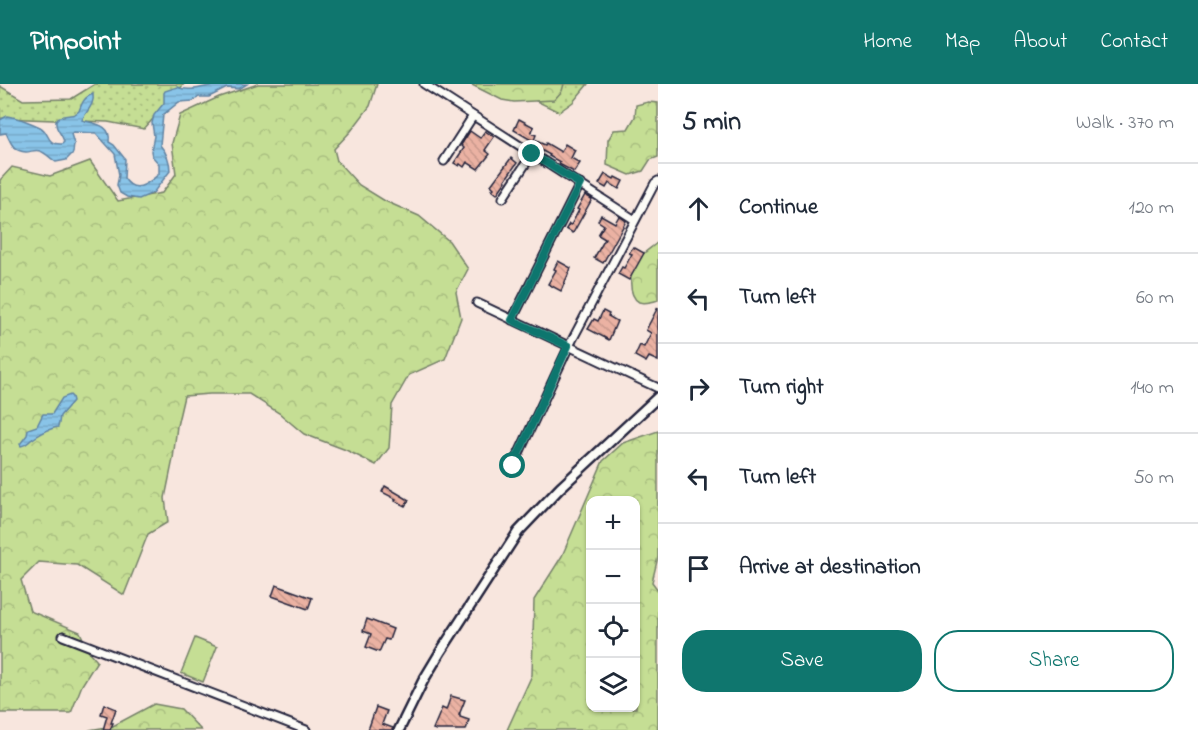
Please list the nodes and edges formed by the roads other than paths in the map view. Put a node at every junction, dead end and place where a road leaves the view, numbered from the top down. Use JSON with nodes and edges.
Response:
{"nodes":[{"id":1,"x":424,"y":84,"type":"edge"},
{"id":2,"x":473,"y":116,"type":"junction"},
{"id":3,"x":532,"y":154,"type":"junction"},
{"id":4,"x":444,"y":161,"type":"dead end"},
{"id":5,"x":658,"y":181,"type":"edge"},
{"id":6,"x":580,"y":184,"type":"junction"},
{"id":7,"x":503,"y":198,"type":"dead end"},
{"id":8,"x":635,"y":220,"type":"junction"},
{"id":9,"x":477,"y":303,"type":"dead end"},
{"id":10,"x":512,"y":320,"type":"junction"},
{"id":11,"x":568,"y":346,"type":"junction"},
{"id":12,"x":658,"y":388,"type":"edge"},
{"id":13,"x":658,"y":397,"type":"edge"},
{"id":14,"x":513,"y":466,"type":"dead end"},
{"id":15,"x":63,"y":636,"type":"dead end"},
{"id":16,"x":306,"y":730,"type":"edge"},
{"id":17,"x":399,"y":730,"type":"edge"}],
"edges":[{"from":1,"to":2,"type":"street"},
{"from":2,"to":3,"type":"street"},
{"from":2,"to":4,"type":"street"},
{"from":3,"to":6,"type":"street"},
{"from":3,"to":7,"type":"street"},
{"from":5,"to":8,"type":"street"},
{"from":6,"to":8,"type":"street"},
{"from":6,"to":10,"type":"street"},
{"from":8,"to":11,"type":"street"},
{"from":9,"to":10,"type":"street"},
{"from":10,"to":11,"type":"street"},
{"from":11,"to":12,"type":"street"},
{"from":11,"to":14,"type":"street"},
{"from":13,"to":17,"type":"street"},
{"from":15,"to":16,"type":"street"}]}
